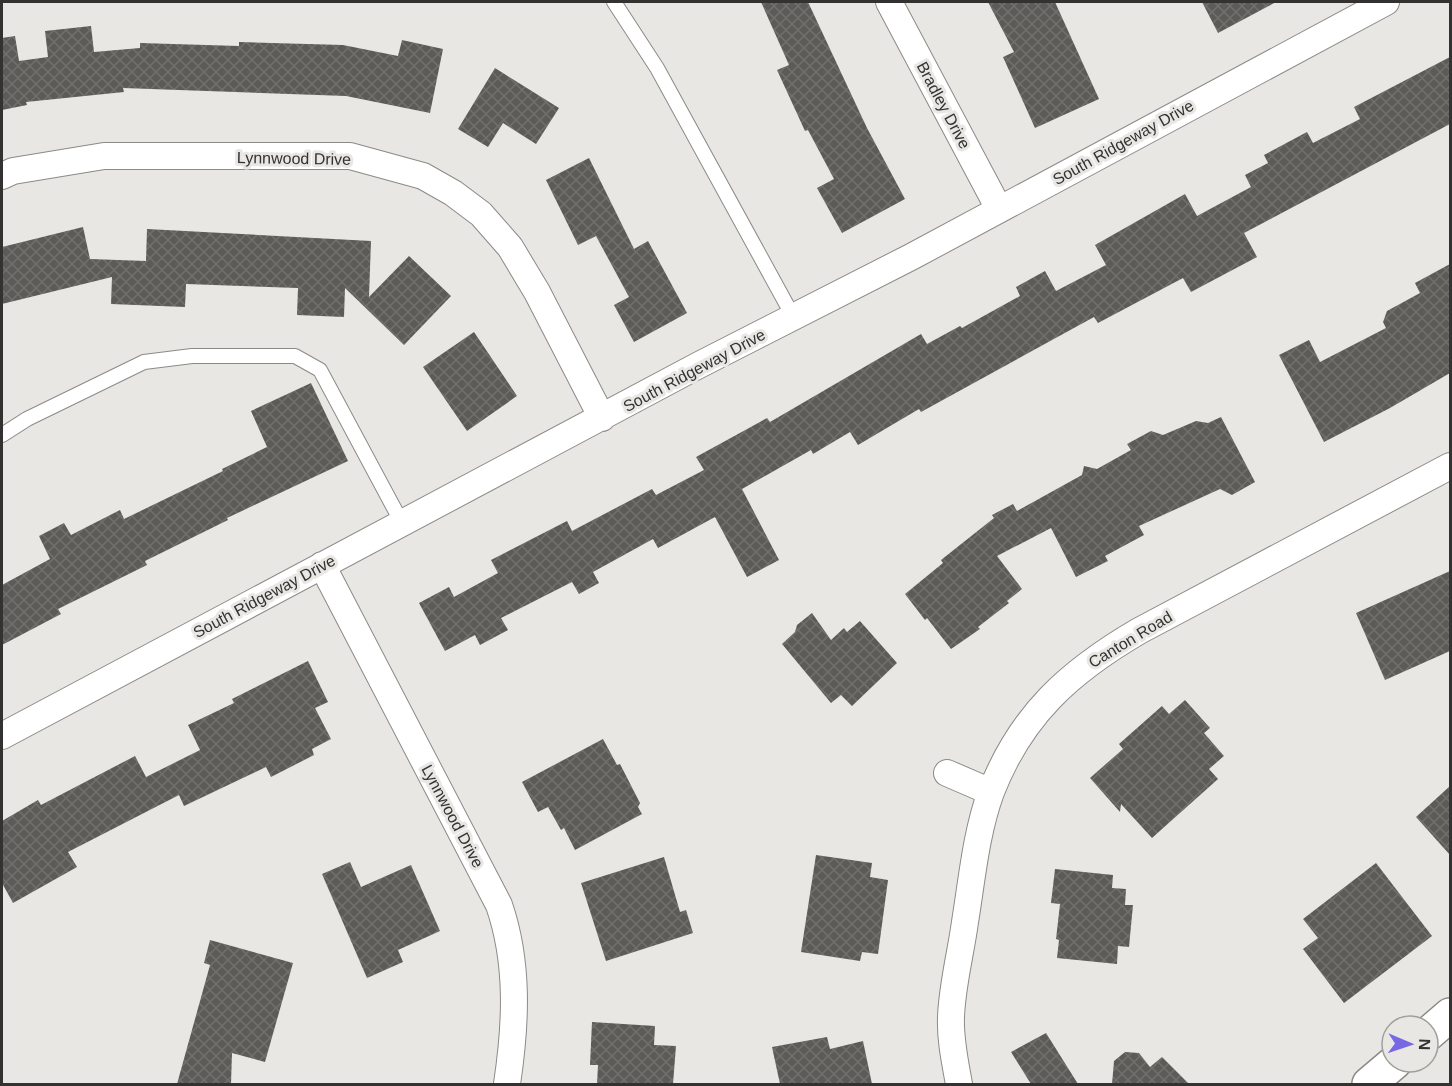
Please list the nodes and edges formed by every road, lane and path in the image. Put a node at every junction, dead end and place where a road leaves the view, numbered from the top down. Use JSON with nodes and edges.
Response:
{"nodes":[{"id":1,"x":614,"y":2,"type":"edge"},
{"id":2,"x":889,"y":2,"type":"edge"},
{"id":3,"x":1386,"y":2,"type":"edge"},
{"id":4,"x":2,"y":176,"type":"edge"},
{"id":5,"x":999,"y":209,"type":"junction"},
{"id":6,"x":794,"y":318,"type":"junction"},
{"id":7,"x":602,"y":418,"type":"junction"},
{"id":8,"x":2,"y":435,"type":"edge"},
{"id":9,"x":1450,"y":466,"type":"edge"},
{"id":10,"x":402,"y":523,"type":"junction"},
{"id":11,"x":322,"y":565,"type":"junction"},
{"id":12,"x":2,"y":736,"type":"edge"},
{"id":13,"x":947,"y":773,"type":"dead end"},
{"id":14,"x":991,"y":792,"type":"junction"},
{"id":15,"x":1381,"y":1074,"type":"edge"},
{"id":16,"x":507,"y":1084,"type":"edge"},
{"id":17,"x":959,"y":1084,"type":"edge"},
{"id":18,"x":1369,"y":1084,"type":"edge"}],
"edges":[{"from":1,"to":6,"type":"lane"},
{"from":2,"to":5,"type":"street","name":"Bradley Drive"},
{"from":3,"to":5,"type":"street","name":"South Ridgeway Drive"},
{"from":4,"to":7,"type":"street","name":"Lynnwood Drive"},
{"from":5,"to":6,"type":"street","name":"South Ridgeway Drive"},
{"from":6,"to":7,"type":"street","name":"South Ridgeway Drive"},
{"from":7,"to":10,"type":"street","name":"South Ridgeway Drive"},
{"from":8,"to":10,"type":"lane"},
{"from":9,"to":14,"type":"street","name":"Canton Road"},
{"from":10,"to":11,"type":"street","name":"South Ridgeway Drive"},
{"from":11,"to":12,"type":"street","name":"South Ridgeway Drive"},
{"from":11,"to":16,"type":"street","name":"Lynnwood Drive"},
{"from":13,"to":14,"type":"street"},
{"from":14,"to":17,"type":"street","name":"Canton Road"},
{"from":15,"to":18,"type":"street"}]}
